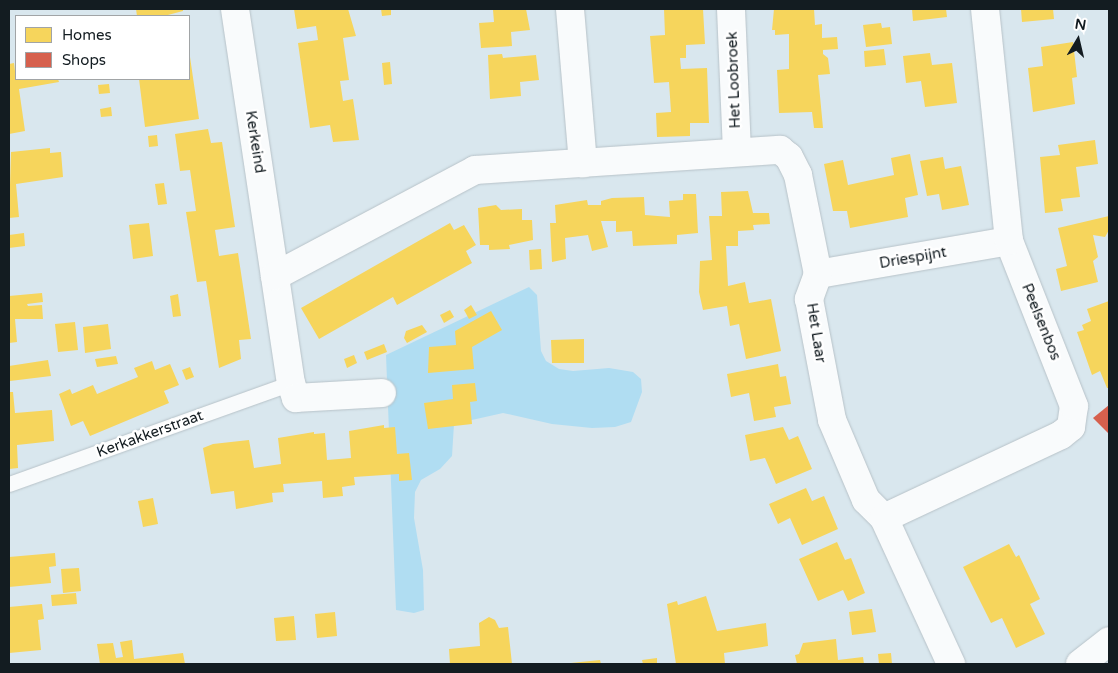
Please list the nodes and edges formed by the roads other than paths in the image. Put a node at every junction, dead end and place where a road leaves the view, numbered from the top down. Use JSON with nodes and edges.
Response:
{"nodes":[{"id":1,"x":235,"y":9,"type":"edge"},
{"id":2,"x":570,"y":9,"type":"edge"},
{"id":3,"x":731,"y":9,"type":"edge"},
{"id":4,"x":985,"y":9,"type":"edge"},
{"id":5,"x":737,"y":152,"type":"junction"},
{"id":6,"x":582,"y":163,"type":"junction"},
{"id":7,"x":1008,"y":241,"type":"junction"},
{"id":8,"x":818,"y":274,"type":"junction"},
{"id":9,"x":275,"y":276,"type":"junction"},
{"id":10,"x":291,"y":383,"type":"junction"},
{"id":11,"x":382,"y":393,"type":"dead end"},
{"id":12,"x":9,"y":484,"type":"edge"},
{"id":13,"x":884,"y":518,"type":"junction"},
{"id":14,"x":1109,"y":641,"type":"edge"},
{"id":15,"x":951,"y":664,"type":"edge"},
{"id":16,"x":1080,"y":664,"type":"edge"}],
"edges":[{"from":1,"to":9,"type":"street","name":"Kerkeind"},
{"from":2,"to":6,"type":"street"},
{"from":3,"to":5,"type":"street","name":"Het Loobroek"},
{"from":4,"to":7,"type":"street","name":"Peelsenbos"},
{"from":5,"to":6,"type":"street"},
{"from":5,"to":8,"type":"street"},
{"from":6,"to":9,"type":"street"},
{"from":7,"to":8,"type":"street","name":"Driespijnt"},
{"from":7,"to":13,"type":"street","name":"Peelsenbos"},
{"from":8,"to":13,"type":"street","name":"Het Laar"},
{"from":9,"to":10,"type":"street","name":"Kerkeind"},
{"from":10,"to":11,"type":"street"},
{"from":10,"to":12,"type":"lane","name":"Kerkakkerstraat"},
{"from":13,"to":15,"type":"street","name":"Het Laar"},
{"from":14,"to":16,"type":"street"}]}
